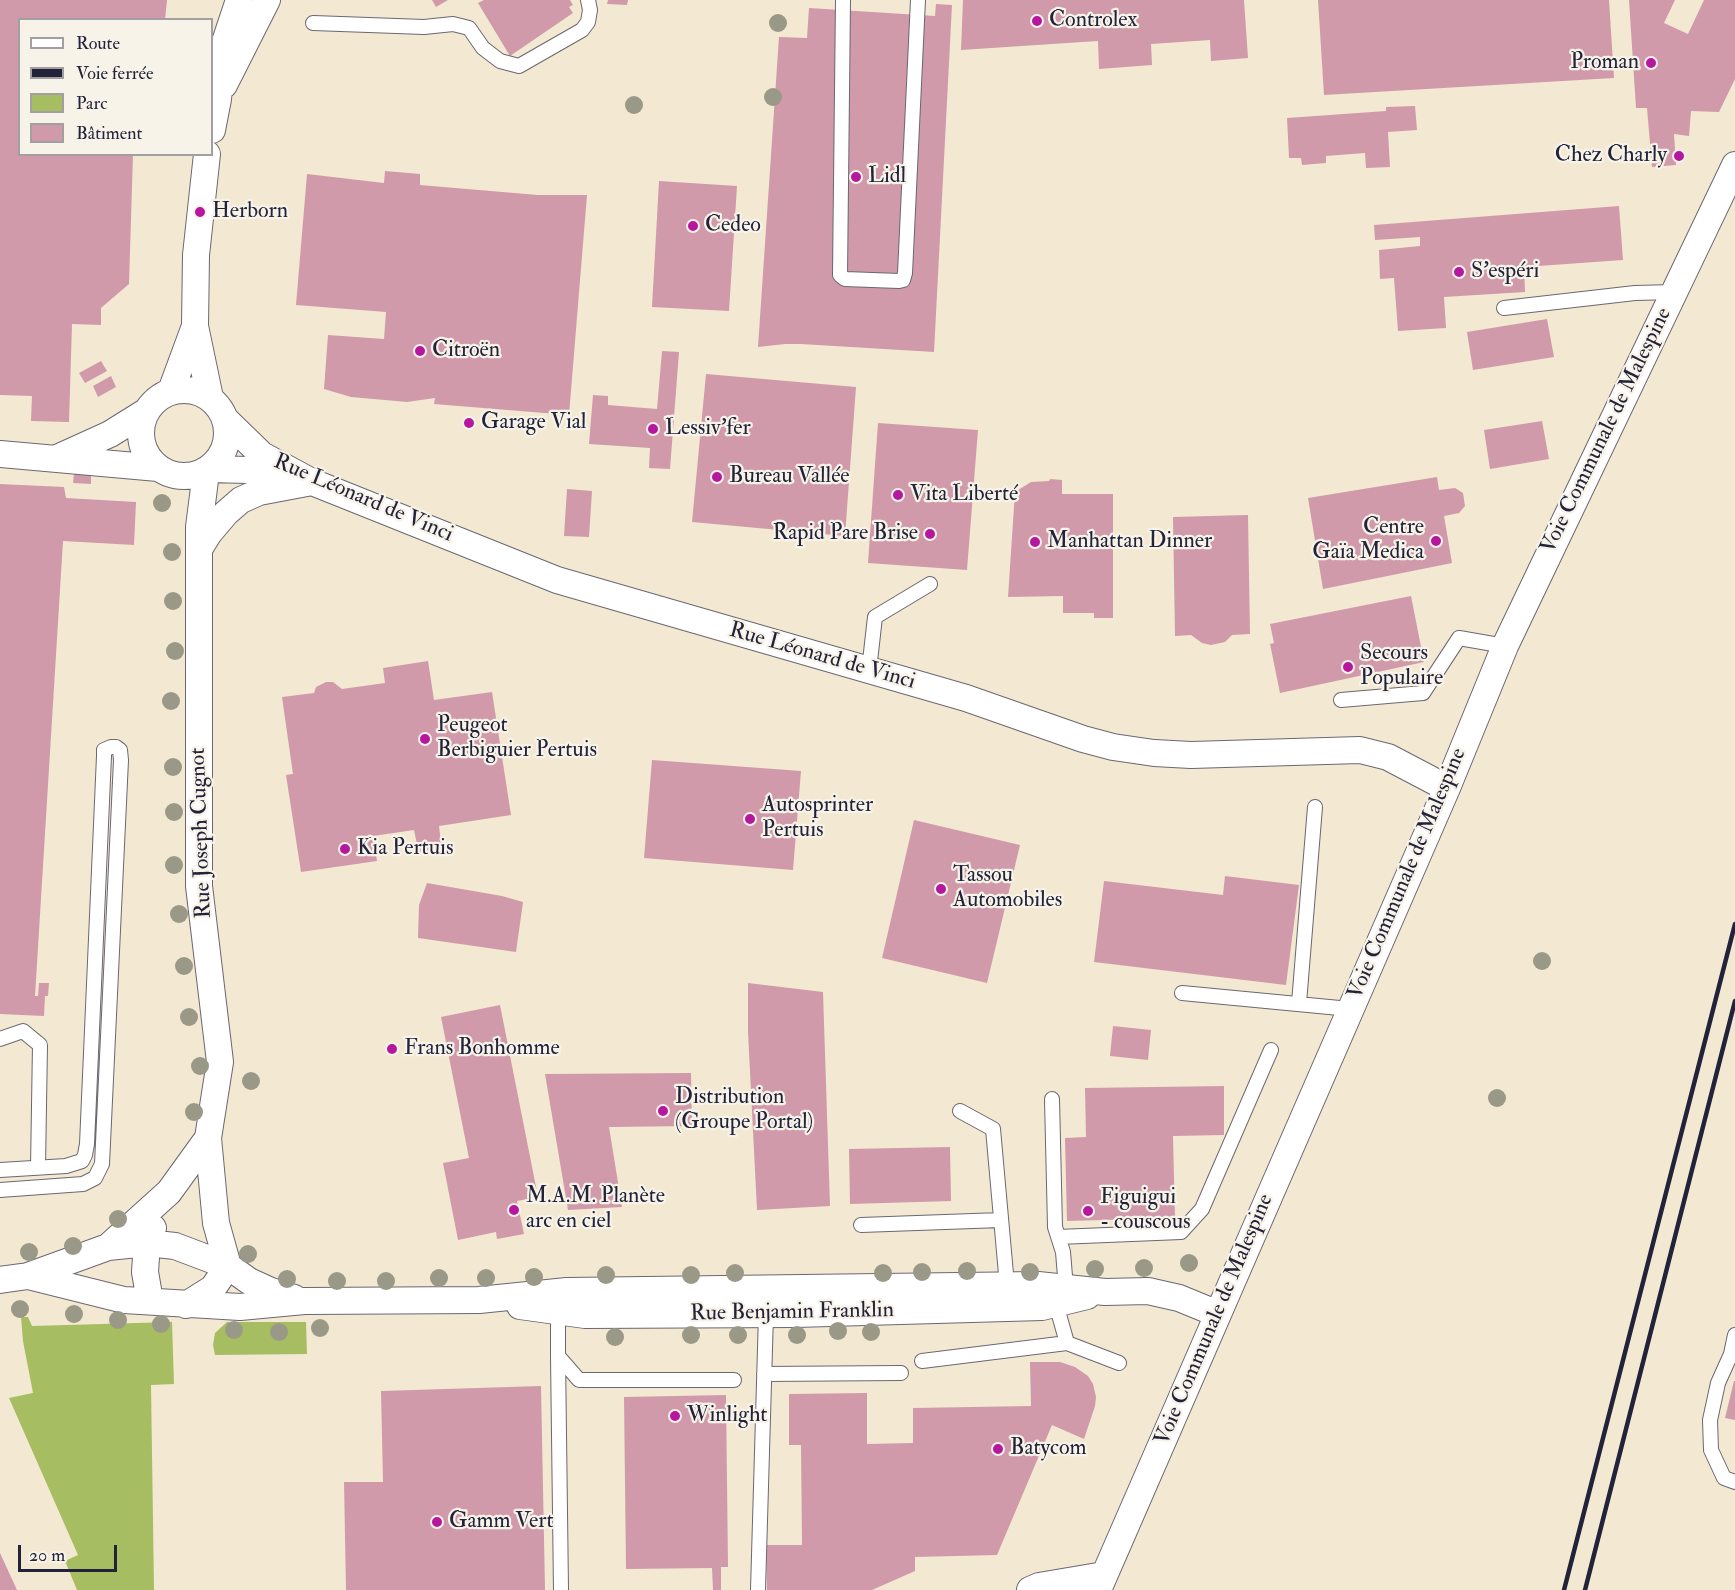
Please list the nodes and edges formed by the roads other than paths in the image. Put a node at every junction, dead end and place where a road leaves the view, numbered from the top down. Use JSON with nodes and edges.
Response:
{"nodes":[{"id":1,"x":239,"y":0,"type":"edge"},
{"id":2,"x":267,"y":0,"type":"edge"},
{"id":3,"x":588,"y":0,"type":"edge"},
{"id":4,"x":843,"y":0,"type":"edge"},
{"id":5,"x":918,"y":0,"type":"edge"},
{"id":6,"x":313,"y":23,"type":"dead end"},
{"id":7,"x":218,"y":99,"type":"junction"},
{"id":8,"x":213,"y":125,"type":"edge"},
{"id":9,"x":207,"y":156,"type":"edge"},
{"id":10,"x":1735,"y":165,"type":"edge"},
{"id":11,"x":1674,"y":292,"type":"junction"},
{"id":12,"x":1504,"y":308,"type":"dead end"},
{"id":13,"x":195,"y":326,"type":"junction"},
{"id":14,"x":171,"y":391,"type":"junction"},
{"id":15,"x":210,"y":398,"type":"junction"},
{"id":16,"x":147,"y":411,"type":"junction"},
{"id":17,"x":226,"y":420,"type":"junction"},
{"id":18,"x":0,"y":454,"type":"edge"},
{"id":19,"x":56,"y":458,"type":"junction"},
{"id":20,"x":208,"y":470,"type":"junction"},
{"id":21,"x":168,"y":472,"type":"junction"},
{"id":22,"x":312,"y":482,"type":"junction"},
{"id":23,"x":199,"y":538,"type":"junction"},
{"id":24,"x":930,"y":584,"type":"dead end"},
{"id":25,"x":1504,"y":646,"type":"junction"},
{"id":26,"x":869,"y":670,"type":"junction"},
{"id":27,"x":1341,"y":700,"type":"dead end"},
{"id":28,"x":1447,"y":788,"type":"junction"},
{"id":29,"x":1315,"y":807,"type":"dead end"},
{"id":30,"x":1182,"y":993,"type":"dead end"},
{"id":31,"x":1299,"y":1003,"type":"junction"},
{"id":32,"x":1350,"y":1009,"type":"junction"},
{"id":33,"x":0,"y":1039,"type":"edge"},
{"id":34,"x":1270,"y":1050,"type":"dead end"},
{"id":35,"x":1052,"y":1099,"type":"dead end"},
{"id":36,"x":960,"y":1111,"type":"dead end"},
{"id":37,"x":208,"y":1138,"type":"junction"},
{"id":38,"x":38,"y":1167,"type":"junction"},
{"id":39,"x":0,"y":1170,"type":"edge"},
{"id":40,"x":0,"y":1190,"type":"edge"},
{"id":41,"x":169,"y":1192,"type":"junction"},
{"id":42,"x":1001,"y":1220,"type":"junction"},
{"id":43,"x":861,"y":1225,"type":"dead end"},
{"id":44,"x":1058,"y":1237,"type":"junction"},
{"id":45,"x":147,"y":1243,"type":"junction"},
{"id":46,"x":108,"y":1247,"type":"junction"},
{"id":47,"x":228,"y":1266,"type":"junction"},
{"id":48,"x":28,"y":1276,"type":"junction"},
{"id":49,"x":0,"y":1280,"type":"edge"},
{"id":50,"x":1007,"y":1285,"type":"junction"},
{"id":51,"x":1061,"y":1296,"type":"junction"},
{"id":52,"x":150,"y":1300,"type":"junction"},
{"id":53,"x":479,"y":1300,"type":"junction"},
{"id":54,"x":304,"y":1301,"type":"junction"},
{"id":55,"x":186,"y":1305,"type":"junction"},
{"id":56,"x":558,"y":1311,"type":"junction"},
{"id":57,"x":766,"y":1314,"type":"junction"},
{"id":58,"x":1218,"y":1314,"type":"junction"},
{"id":59,"x":1735,"y":1335,"type":"edge"},
{"id":60,"x":1067,"y":1343,"type":"junction"},
{"id":61,"x":558,"y":1356,"type":"junction"},
{"id":62,"x":922,"y":1361,"type":"dead end"},
{"id":63,"x":1119,"y":1363,"type":"dead end"},
{"id":64,"x":901,"y":1373,"type":"dead end"},
{"id":65,"x":764,"y":1374,"type":"junction"},
{"id":66,"x":734,"y":1380,"type":"dead end"},
{"id":67,"x":1735,"y":1482,"type":"edge"},
{"id":68,"x":1101,"y":1583,"type":"edge"},
{"id":69,"x":561,"y":1590,"type":"edge"},
{"id":70,"x":758,"y":1590,"type":"edge"},
{"id":71,"x":1030,"y":1590,"type":"edge"}],
"edges":[{"from":1,"to":7,"type":"street"},
{"from":2,"to":7,"type":"street"},
{"from":3,"to":6,"type":"lane"},
{"from":4,"to":5,"type":"lane"},
{"from":7,"to":8,"type":"street"},
{"from":9,"to":13,"type":"street"},
{"from":10,"to":11,"type":"street","name":"Voie Communale de Malespine"},
{"from":11,"to":12,"type":"lane"},
{"from":11,"to":25,"type":"street","name":"Voie Communale de Malespine"},
{"from":13,"to":14,"type":"street"},
{"from":13,"to":15,"type":"street"},
{"from":14,"to":15,"type":"street"},
{"from":14,"to":16,"type":"street"},
{"from":15,"to":17,"type":"street"},
{"from":16,"to":19,"type":"street"},
{"from":16,"to":21,"type":"street"},
{"from":17,"to":20,"type":"street"},
{"from":17,"to":22,"type":"street","name":"Rue Léonard de Vinci"},
{"from":18,"to":19,"type":"street"},
{"from":19,"to":21,"type":"street"},
{"from":20,"to":21,"type":"street"},
{"from":20,"to":22,"type":"street"},
{"from":20,"to":23,"type":"street","name":"Rue Joseph Cugnot"},
{"from":21,"to":23,"type":"street","name":"Rue Joseph Cugnot"},
{"from":22,"to":23,"type":"street"},
{"from":22,"to":26,"type":"street","name":"Rue Léonard de Vinci"},
{"from":23,"to":37,"type":"street","name":"Rue Joseph Cugnot"},
{"from":24,"to":26,"type":"lane"},
{"from":25,"to":27,"type":"lane"},
{"from":25,"to":28,"type":"street","name":"Voie Communale de Malespine"},
{"from":26,"to":28,"type":"street","name":"Rue Léonard de Vinci"},
{"from":28,"to":32,"type":"street","name":"Voie Communale de Malespine"},
{"from":29,"to":31,"type":"lane"},
{"from":30,"to":31,"type":"lane"},
{"from":31,"to":32,"type":"lane"},
{"from":32,"to":58,"type":"street","name":"Voie Communale de Malespine"},
{"from":33,"to":38,"type":"lane"},
{"from":34,"to":44,"type":"lane"},
{"from":35,"to":44,"type":"lane"},
{"from":36,"to":42,"type":"lane"},
{"from":37,"to":41,"type":"street","name":"Rue Joseph Cugnot"},
{"from":37,"to":47,"type":"street","name":"Rue Joseph Cugnot"},
{"from":38,"to":39,"type":"lane"},
{"from":38,"to":40,"type":"lane"},
{"from":41,"to":45,"type":"street","name":"Rue Joseph Cugnot"},
{"from":41,"to":46,"type":"street","name":"Rue Joseph Cugnot"},
{"from":42,"to":43,"type":"lane"},
{"from":42,"to":50,"type":"lane"},
{"from":44,"to":51,"type":"lane"},
{"from":45,"to":46,"type":"street"},
{"from":45,"to":47,"type":"street"},
{"from":45,"to":52,"type":"street","name":"Rue Joseph Cugnot"},
{"from":46,"to":48,"type":"street"},
{"from":47,"to":54,"type":"street"},
{"from":47,"to":55,"type":"street"},
{"from":48,"to":49,"type":"street"},
{"from":48,"to":52,"type":"street"},
{"from":50,"to":51,"type":"street","name":"Rue Benjamin Franklin"},
{"from":50,"to":53,"type":"street","name":"Rue Benjamin Franklin"},
{"from":51,"to":57,"type":"street","name":"Rue Benjamin Franklin"},
{"from":51,"to":58,"type":"street","name":"Rue Benjamin Franklin"},
{"from":51,"to":60,"type":"lane"},
{"from":52,"to":55,"type":"street"},
{"from":53,"to":54,"type":"street","name":"Rue Benjamin Franklin"},
{"from":53,"to":56,"type":"street","name":"Rue Benjamin Franklin"},
{"from":54,"to":55,"type":"street"},
{"from":56,"to":57,"type":"street","name":"Rue Benjamin Franklin"},
{"from":56,"to":61,"type":"lane"},
{"from":57,"to":65,"type":"lane"},
{"from":58,"to":68,"type":"street","name":"Voie Communale de Malespine"},
{"from":59,"to":67,"type":"lane"},
{"from":60,"to":62,"type":"lane"},
{"from":60,"to":63,"type":"lane"},
{"from":61,"to":66,"type":"lane"},
{"from":61,"to":69,"type":"lane"},
{"from":64,"to":65,"type":"lane"},
{"from":65,"to":70,"type":"lane"},
{"from":68,"to":71,"type":"street"}]}
